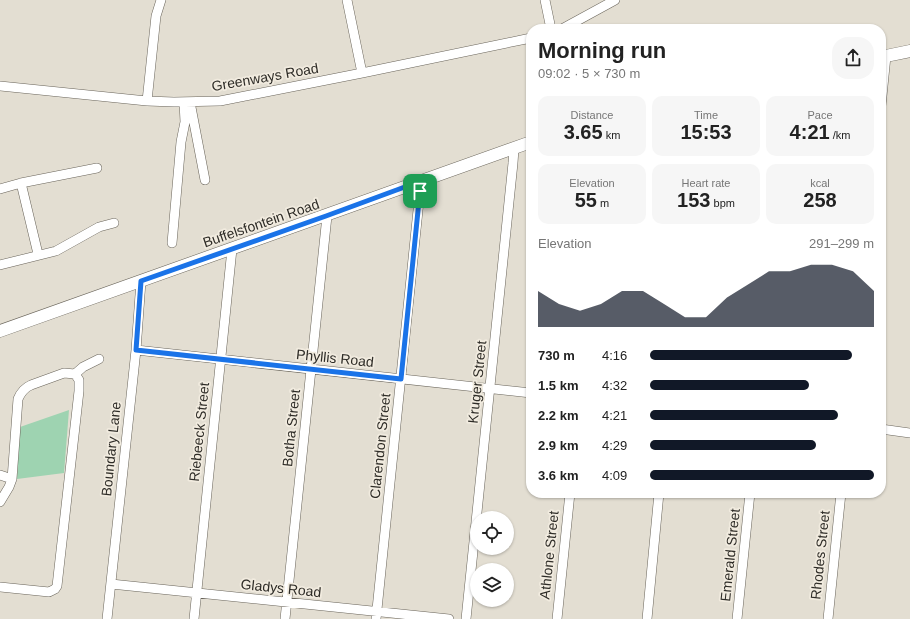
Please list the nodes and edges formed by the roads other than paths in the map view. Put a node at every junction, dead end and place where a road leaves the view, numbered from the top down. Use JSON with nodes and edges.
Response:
{"nodes":[{"id":1,"x":161,"y":0,"type":"edge"},
{"id":2,"x":347,"y":0,"type":"edge"},
{"id":3,"x":545,"y":0,"type":"edge"},
{"id":4,"x":615,"y":0,"type":"edge"},
{"id":5,"x":550,"y":24,"type":"edge"},
{"id":6,"x":571,"y":24,"type":"edge"},
{"id":7,"x":526,"y":39,"type":"edge"},
{"id":8,"x":910,"y":51,"type":"edge"},
{"id":9,"x":886,"y":56,"type":"edge"},
{"id":10,"x":362,"y":74,"type":"junction"},
{"id":11,"x":0,"y":86,"type":"edge"},
{"id":12,"x":147,"y":101,"type":"junction"},
{"id":13,"x":187,"y":102,"type":"junction"},
{"id":14,"x":526,"y":144,"type":"edge"},
{"id":15,"x":514,"y":148,"type":"junction"},
{"id":16,"x":97,"y":168,"type":"dead end"},
{"id":17,"x":205,"y":180,"type":"dead end"},
{"id":18,"x":421,"y":181,"type":"junction"},
{"id":19,"x":21,"y":182,"type":"junction"},
{"id":20,"x":0,"y":189,"type":"edge"},
{"id":21,"x":326,"y":216,"type":"junction"},
{"id":22,"x":114,"y":223,"type":"dead end"},
{"id":23,"x":172,"y":243,"type":"dead end"},
{"id":24,"x":232,"y":249,"type":"junction"},
{"id":25,"x":38,"y":254,"type":"junction"},
{"id":26,"x":0,"y":265,"type":"edge"},
{"id":27,"x":141,"y":281,"type":"junction"},
{"id":28,"x":0,"y":331,"type":"edge"},
{"id":29,"x":136,"y":350,"type":"junction"},
{"id":30,"x":99,"y":359,"type":"dead end"},
{"id":31,"x":221,"y":360,"type":"junction"},
{"id":32,"x":311,"y":370,"type":"junction"},
{"id":33,"x":75,"y":374,"type":"junction"},
{"id":34,"x":401,"y":379,"type":"junction"},
{"id":35,"x":490,"y":389,"type":"junction"},
{"id":36,"x":526,"y":393,"type":"edge"},
{"id":37,"x":886,"y":430,"type":"edge"},
{"id":38,"x":910,"y":433,"type":"edge"},
{"id":39,"x":0,"y":476,"type":"edge"},
{"id":40,"x":12,"y":479,"type":"junction"},
{"id":41,"x":569,"y":498,"type":"edge"},
{"id":42,"x":659,"y":498,"type":"edge"},
{"id":43,"x":749,"y":498,"type":"edge"},
{"id":44,"x":840,"y":498,"type":"edge"},
{"id":45,"x":0,"y":502,"type":"edge"},
{"id":46,"x":110,"y":584,"type":"junction"},
{"id":47,"x":0,"y":587,"type":"edge"},
{"id":48,"x":196,"y":593,"type":"junction"},
{"id":49,"x":286,"y":602,"type":"junction"},
{"id":50,"x":376,"y":615,"type":"edge"},
{"id":51,"x":107,"y":619,"type":"edge"},
{"id":52,"x":194,"y":619,"type":"edge"},
{"id":53,"x":285,"y":619,"type":"edge"},
{"id":54,"x":449,"y":619,"type":"edge"},
{"id":55,"x":466,"y":619,"type":"edge"},
{"id":56,"x":556,"y":619,"type":"edge"},
{"id":57,"x":647,"y":619,"type":"edge"},
{"id":58,"x":737,"y":619,"type":"edge"},
{"id":59,"x":828,"y":619,"type":"edge"}],
"edges":[{"from":1,"to":12,"type":"street"},
{"from":2,"to":10,"type":"street"},
{"from":3,"to":5,"type":"street"},
{"from":4,"to":6,"type":"street"},
{"from":7,"to":10,"type":"street","name":"Greenways Road"},
{"from":8,"to":9,"type":"main road"},
{"from":10,"to":13,"type":"street","name":"Greenways Road"},
{"from":11,"to":12,"type":"street","name":"Greenways Road"},
{"from":12,"to":13,"type":"street","name":"Greenways Road"},
{"from":13,"to":17,"type":"street"},
{"from":13,"to":23,"type":"street"},
{"from":14,"to":15,"type":"main road","name":"Buffelsfontein Road"},
{"from":15,"to":18,"type":"main road","name":"Buffelsfontein Road"},
{"from":15,"to":35,"type":"street","name":"Kruger Street"},
{"from":16,"to":19,"type":"street"},
{"from":18,"to":21,"type":"main road","name":"Buffelsfontein Road"},
{"from":18,"to":34,"type":"street","name":"Clarendon Street"},
{"from":19,"to":20,"type":"street"},
{"from":19,"to":25,"type":"street"},
{"from":21,"to":24,"type":"main road","name":"Buffelsfontein Road"},
{"from":21,"to":32,"type":"street","name":"Botha Street"},
{"from":22,"to":25,"type":"street"},
{"from":24,"to":27,"type":"main road","name":"Buffelsfontein Road"},
{"from":24,"to":31,"type":"street","name":"Riebeeck Street"},
{"from":25,"to":26,"type":"street"},
{"from":27,"to":28,"type":"main road","name":"Buffelsfontein Road"},
{"from":27,"to":29,"type":"street","name":"Boundary Lane"},
{"from":29,"to":31,"type":"street","name":"Phyllis Road"},
{"from":29,"to":46,"type":"street","name":"Boundary Lane"},
{"from":30,"to":33,"type":"street"},
{"from":31,"to":32,"type":"street","name":"Phyllis Road"},
{"from":31,"to":48,"type":"street","name":"Riebeeck Street"},
{"from":32,"to":34,"type":"street","name":"Phyllis Road"},
{"from":32,"to":49,"type":"street","name":"Botha Street"},
{"from":33,"to":40,"type":"street"},
{"from":33,"to":47,"type":"street"},
{"from":34,"to":35,"type":"street","name":"Phyllis Road"},
{"from":34,"to":50,"type":"street","name":"Clarendon Street"},
{"from":35,"to":36,"type":"street","name":"Phyllis Road"},
{"from":35,"to":55,"type":"street","name":"Kruger Street"},
{"from":37,"to":38,"type":"street"},
{"from":39,"to":40,"type":"street"},
{"from":40,"to":45,"type":"street"},
{"from":41,"to":56,"type":"street","name":"Athlone Street"},
{"from":42,"to":57,"type":"street"},
{"from":43,"to":58,"type":"street","name":"Emerald Street"},
{"from":44,"to":59,"type":"street","name":"Rhodes Street"},
{"from":46,"to":48,"type":"street","name":"Gladys Road"},
{"from":46,"to":51,"type":"street","name":"Boundary Lane"},
{"from":48,"to":49,"type":"street","name":"Gladys Road"},
{"from":48,"to":52,"type":"street","name":"Riebeeck Street"},
{"from":49,"to":50,"type":"street","name":"Gladys Road"},
{"from":49,"to":53,"type":"street","name":"Botha Street"},
{"from":50,"to":54,"type":"street","name":"Gladys Road"}]}
